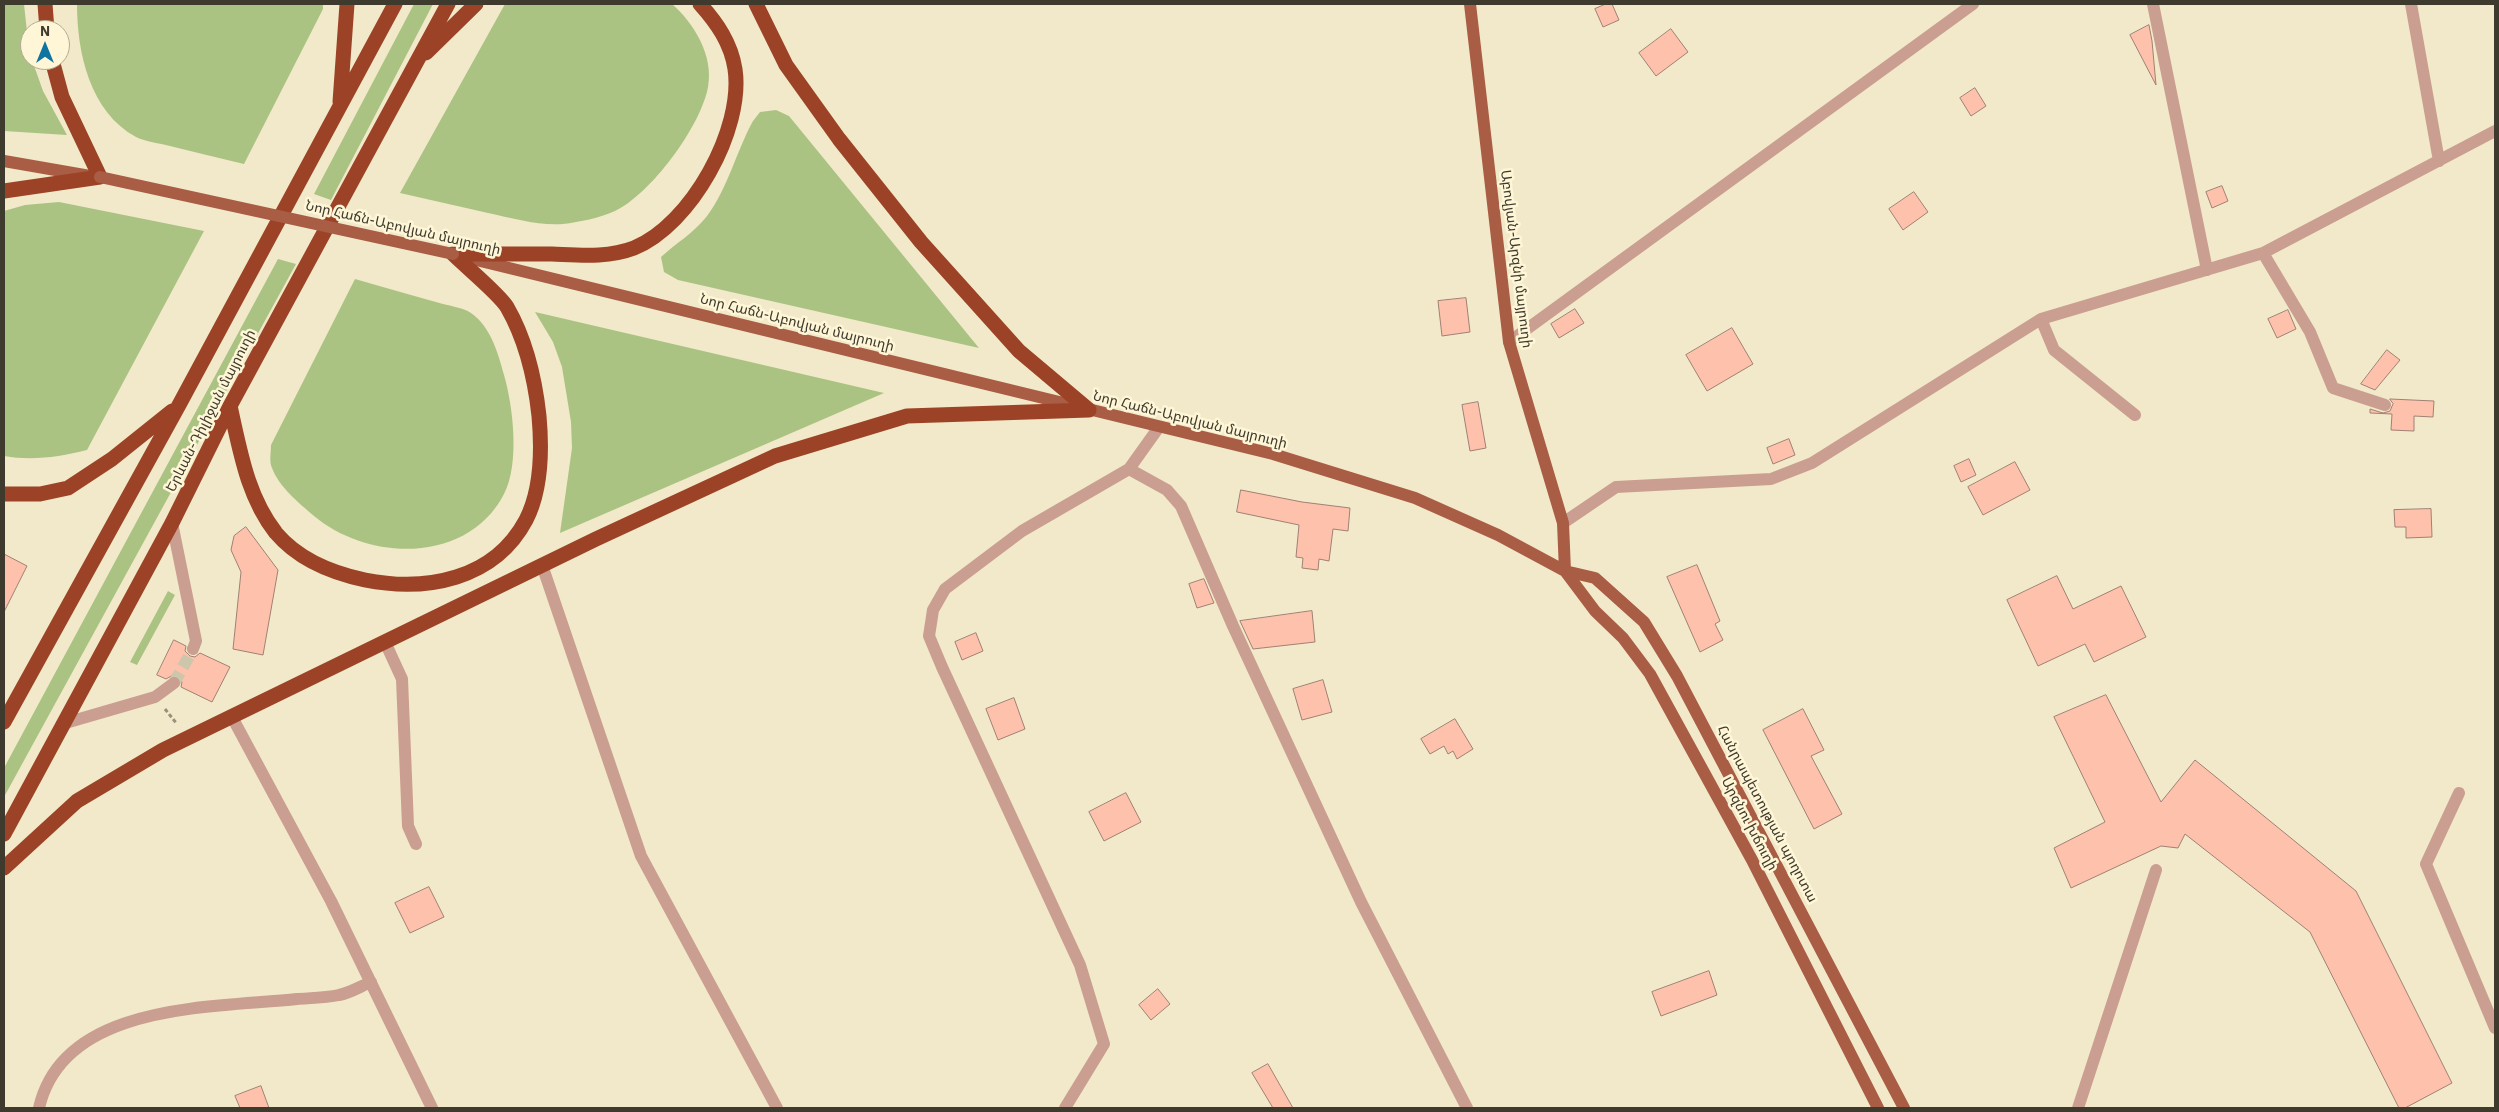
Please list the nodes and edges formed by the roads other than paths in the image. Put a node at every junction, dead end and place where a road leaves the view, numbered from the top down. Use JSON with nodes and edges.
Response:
{"nodes":[{"id":1,"x":45,"y":4,"type":"edge"},
{"id":2,"x":347,"y":4,"type":"edge"},
{"id":3,"x":395,"y":4,"type":"edge"},
{"id":4,"x":448,"y":4,"type":"edge"},
{"id":5,"x":476,"y":4,"type":"edge"},
{"id":6,"x":700,"y":4,"type":"edge"},
{"id":7,"x":756,"y":4,"type":"edge"},
{"id":8,"x":1470,"y":4,"type":"edge"},
{"id":9,"x":1973,"y":4,"type":"edge"},
{"id":10,"x":2153,"y":4,"type":"edge"},
{"id":11,"x":2411,"y":4,"type":"edge"},
{"id":12,"x":46,"y":20,"type":"edge"},
{"id":13,"x":414,"y":65,"type":"junction"},
{"id":14,"x":55,"y":70,"type":"edge"},
{"id":15,"x":340,"y":108,"type":"junction"},
{"id":16,"x":2495,"y":131,"type":"edge"},
{"id":17,"x":2439,"y":160,"type":"junction"},
{"id":18,"x":4,"y":161,"type":"edge"},
{"id":19,"x":100,"y":177,"type":"junction"},
{"id":20,"x":4,"y":191,"type":"edge"},
{"id":21,"x":2263,"y":253,"type":"junction"},
{"id":22,"x":453,"y":254,"type":"junction"},
{"id":23,"x":2207,"y":270,"type":"junction"},
{"id":24,"x":2041,"y":319,"type":"junction"},
{"id":25,"x":1509,"y":342,"type":"junction"},
{"id":26,"x":179,"y":405,"type":"junction"},
{"id":27,"x":2385,"y":405,"type":"dead end"},
{"id":28,"x":230,"y":406,"type":"junction"},
{"id":29,"x":1089,"y":410,"type":"junction"},
{"id":30,"x":2135,"y":415,"type":"dead end"},
{"id":31,"x":1159,"y":427,"type":"junction"},
{"id":32,"x":1129,"y":468,"type":"junction"},
{"id":33,"x":4,"y":494,"type":"edge"},
{"id":34,"x":172,"y":523,"type":"junction"},
{"id":35,"x":1563,"y":523,"type":"junction"},
{"id":36,"x":542,"y":566,"type":"junction"},
{"id":37,"x":1565,"y":571,"type":"junction"},
{"id":38,"x":386,"y":642,"type":"junction"},
{"id":39,"x":193,"y":649,"type":"tunnel mouth"},
{"id":40,"x":174,"y":683,"type":"tunnel mouth"},
{"id":41,"x":6,"y":713,"type":"edge"},
{"id":42,"x":232,"y":717,"type":"junction"},
{"id":43,"x":62,"y":724,"type":"junction"},
{"id":44,"x":2459,"y":792,"type":"dead end"},
{"id":45,"x":4,"y":834,"type":"edge"},
{"id":46,"x":416,"y":844,"type":"dead end"},
{"id":47,"x":4,"y":868,"type":"edge"},
{"id":48,"x":2156,"y":870,"type":"dead end"},
{"id":49,"x":371,"y":982,"type":"junction"},
{"id":50,"x":2495,"y":1028,"type":"edge"},
{"id":51,"x":39,"y":1108,"type":"edge"},
{"id":52,"x":432,"y":1108,"type":"edge"},
{"id":53,"x":777,"y":1108,"type":"edge"},
{"id":54,"x":1065,"y":1108,"type":"edge"},
{"id":55,"x":1467,"y":1108,"type":"edge"},
{"id":56,"x":1878,"y":1108,"type":"edge"},
{"id":57,"x":1904,"y":1108,"type":"edge"},
{"id":58,"x":2078,"y":1108,"type":"edge"}],
"edges":[{"from":1,"to":12,"type":"highway"},
{"from":2,"to":15,"type":"highway"},
{"from":3,"to":15,"type":"highway","name":"Երևան-Դիլիջան մայրուղի"},
{"from":4,"to":13,"type":"highway","name":"Երևան-Դիլիջան մայրուղի"},
{"from":5,"to":13,"type":"highway"},
{"from":6,"to":22,"type":"highway"},
{"from":7,"to":29,"type":"highway"},
{"from":8,"to":25,"type":"main road","name":"Աբովյան-Արզնի մայրուղի"},
{"from":9,"to":25,"type":"street"},
{"from":10,"to":23,"type":"street"},
{"from":11,"to":17,"type":"street"},
{"from":13,"to":28,"type":"highway","name":"Երևան-Դիլիջան մայրուղի"},
{"from":14,"to":19,"type":"highway"},
{"from":15,"to":26,"type":"highway","name":"Երևան-Դիլիջան մայրուղի"},
{"from":16,"to":17,"type":"street"},
{"from":17,"to":21,"type":"street"},
{"from":18,"to":19,"type":"main road","name":"Նոր Հաճն-Աբովյան մայրուղի"},
{"from":19,"to":20,"type":"highway"},
{"from":19,"to":22,"type":"main road","name":"Նոր Հաճն-Աբովյան մայրուղի","bridge":true},
{"from":21,"to":23,"type":"street"},
{"from":21,"to":27,"type":"street"},
{"from":22,"to":28,"type":"highway"},
{"from":22,"to":29,"type":"main road","name":"Նոր Հաճն-Աբովյան մայրուղի"},
{"from":23,"to":24,"type":"street"},
{"from":24,"to":30,"type":"street"},
{"from":24,"to":35,"type":"street"},
{"from":25,"to":35,"type":"main road","name":"Աբովյան-Արզնի մայրուղի"},
{"from":26,"to":33,"type":"highway"},
{"from":26,"to":41,"type":"highway","name":"Երևան-Դիլիջան մայրուղի"},
{"from":28,"to":34,"type":"highway","name":"Երևան-Դիլիջան մայրուղի"},
{"from":29,"to":31,"type":"main road","name":"Նոր Հաճն-Աբովյան մայրուղի"},
{"from":29,"to":36,"type":"highway"},
{"from":31,"to":32,"type":"street"},
{"from":31,"to":37,"type":"main road","name":"Նոր Հաճն-Աբովյան մայրուղի"},
{"from":32,"to":54,"type":"street"},
{"from":32,"to":55,"type":"street"},
{"from":34,"to":39,"type":"street"},
{"from":34,"to":43,"type":"highway","name":"Երևան-Դիլիջան մայրուղի"},
{"from":35,"to":37,"type":"main road","name":"Աբովյան-Արզնի մայրուղի"},
{"from":36,"to":38,"type":"highway"},
{"from":36,"to":53,"type":"street"},
{"from":37,"to":56,"type":"main road","name":"Արզնու խճուղի"},
{"from":37,"to":57,"type":"main road","name":"Հանրապետության պողոտա"},
{"from":38,"to":42,"type":"highway"},
{"from":38,"to":46,"type":"street"},
{"from":40,"to":43,"type":"street"},
{"from":42,"to":47,"type":"highway"},
{"from":42,"to":49,"type":"street"},
{"from":43,"to":45,"type":"highway","name":"Երևան-Դիլիջան մայրուղի"},
{"from":44,"to":50,"type":"street"},
{"from":48,"to":58,"type":"street"},
{"from":49,"to":51,"type":"street"},
{"from":49,"to":52,"type":"street"}]}
